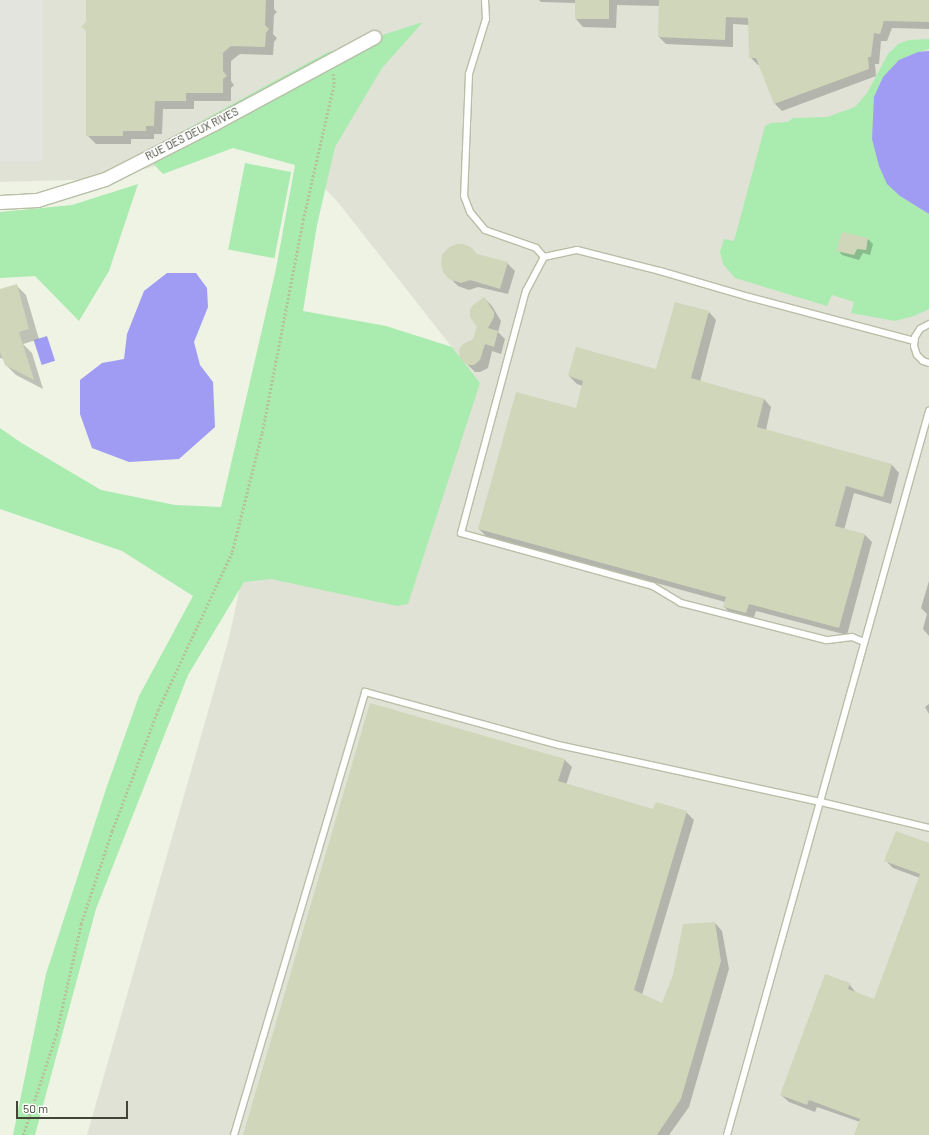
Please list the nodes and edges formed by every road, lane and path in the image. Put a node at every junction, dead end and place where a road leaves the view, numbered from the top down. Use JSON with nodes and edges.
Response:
{"nodes":[{"id":1,"x":485,"y":0,"type":"edge"},
{"id":2,"x":374,"y":37,"type":"dead end"},
{"id":3,"x":332,"y":60,"type":"junction"},
{"id":4,"x":0,"y":202,"type":"edge"},
{"id":5,"x":544,"y":257,"type":"junction"},
{"id":6,"x":929,"y":324,"type":"edge"},
{"id":7,"x":914,"y":340,"type":"junction"},
{"id":8,"x":929,"y":363,"type":"edge"},
{"id":9,"x":929,"y":411,"type":"edge"},
{"id":10,"x":864,"y":642,"type":"junction"},
{"id":11,"x":821,"y":802,"type":"junction"},
{"id":12,"x":929,"y":828,"type":"edge"},
{"id":13,"x":23,"y":1135,"type":"edge"},
{"id":14,"x":234,"y":1135,"type":"edge"},
{"id":15,"x":727,"y":1135,"type":"edge"}],
"edges":[{"from":1,"to":5,"type":"lane"},
{"from":2,"to":3,"type":"street","name":"RUE DES DEUX RIVES"},
{"from":3,"to":4,"type":"street","name":"RUE DES DEUX RIVES"},
{"from":3,"to":13,"type":"path"},
{"from":5,"to":7,"type":"lane"},
{"from":5,"to":10,"type":"lane"},
{"from":6,"to":7,"type":"lane"},
{"from":7,"to":8,"type":"lane"},
{"from":9,"to":10,"type":"lane"},
{"from":10,"to":11,"type":"lane"},
{"from":11,"to":12,"type":"lane"},
{"from":11,"to":14,"type":"lane"},
{"from":11,"to":15,"type":"lane"}]}
